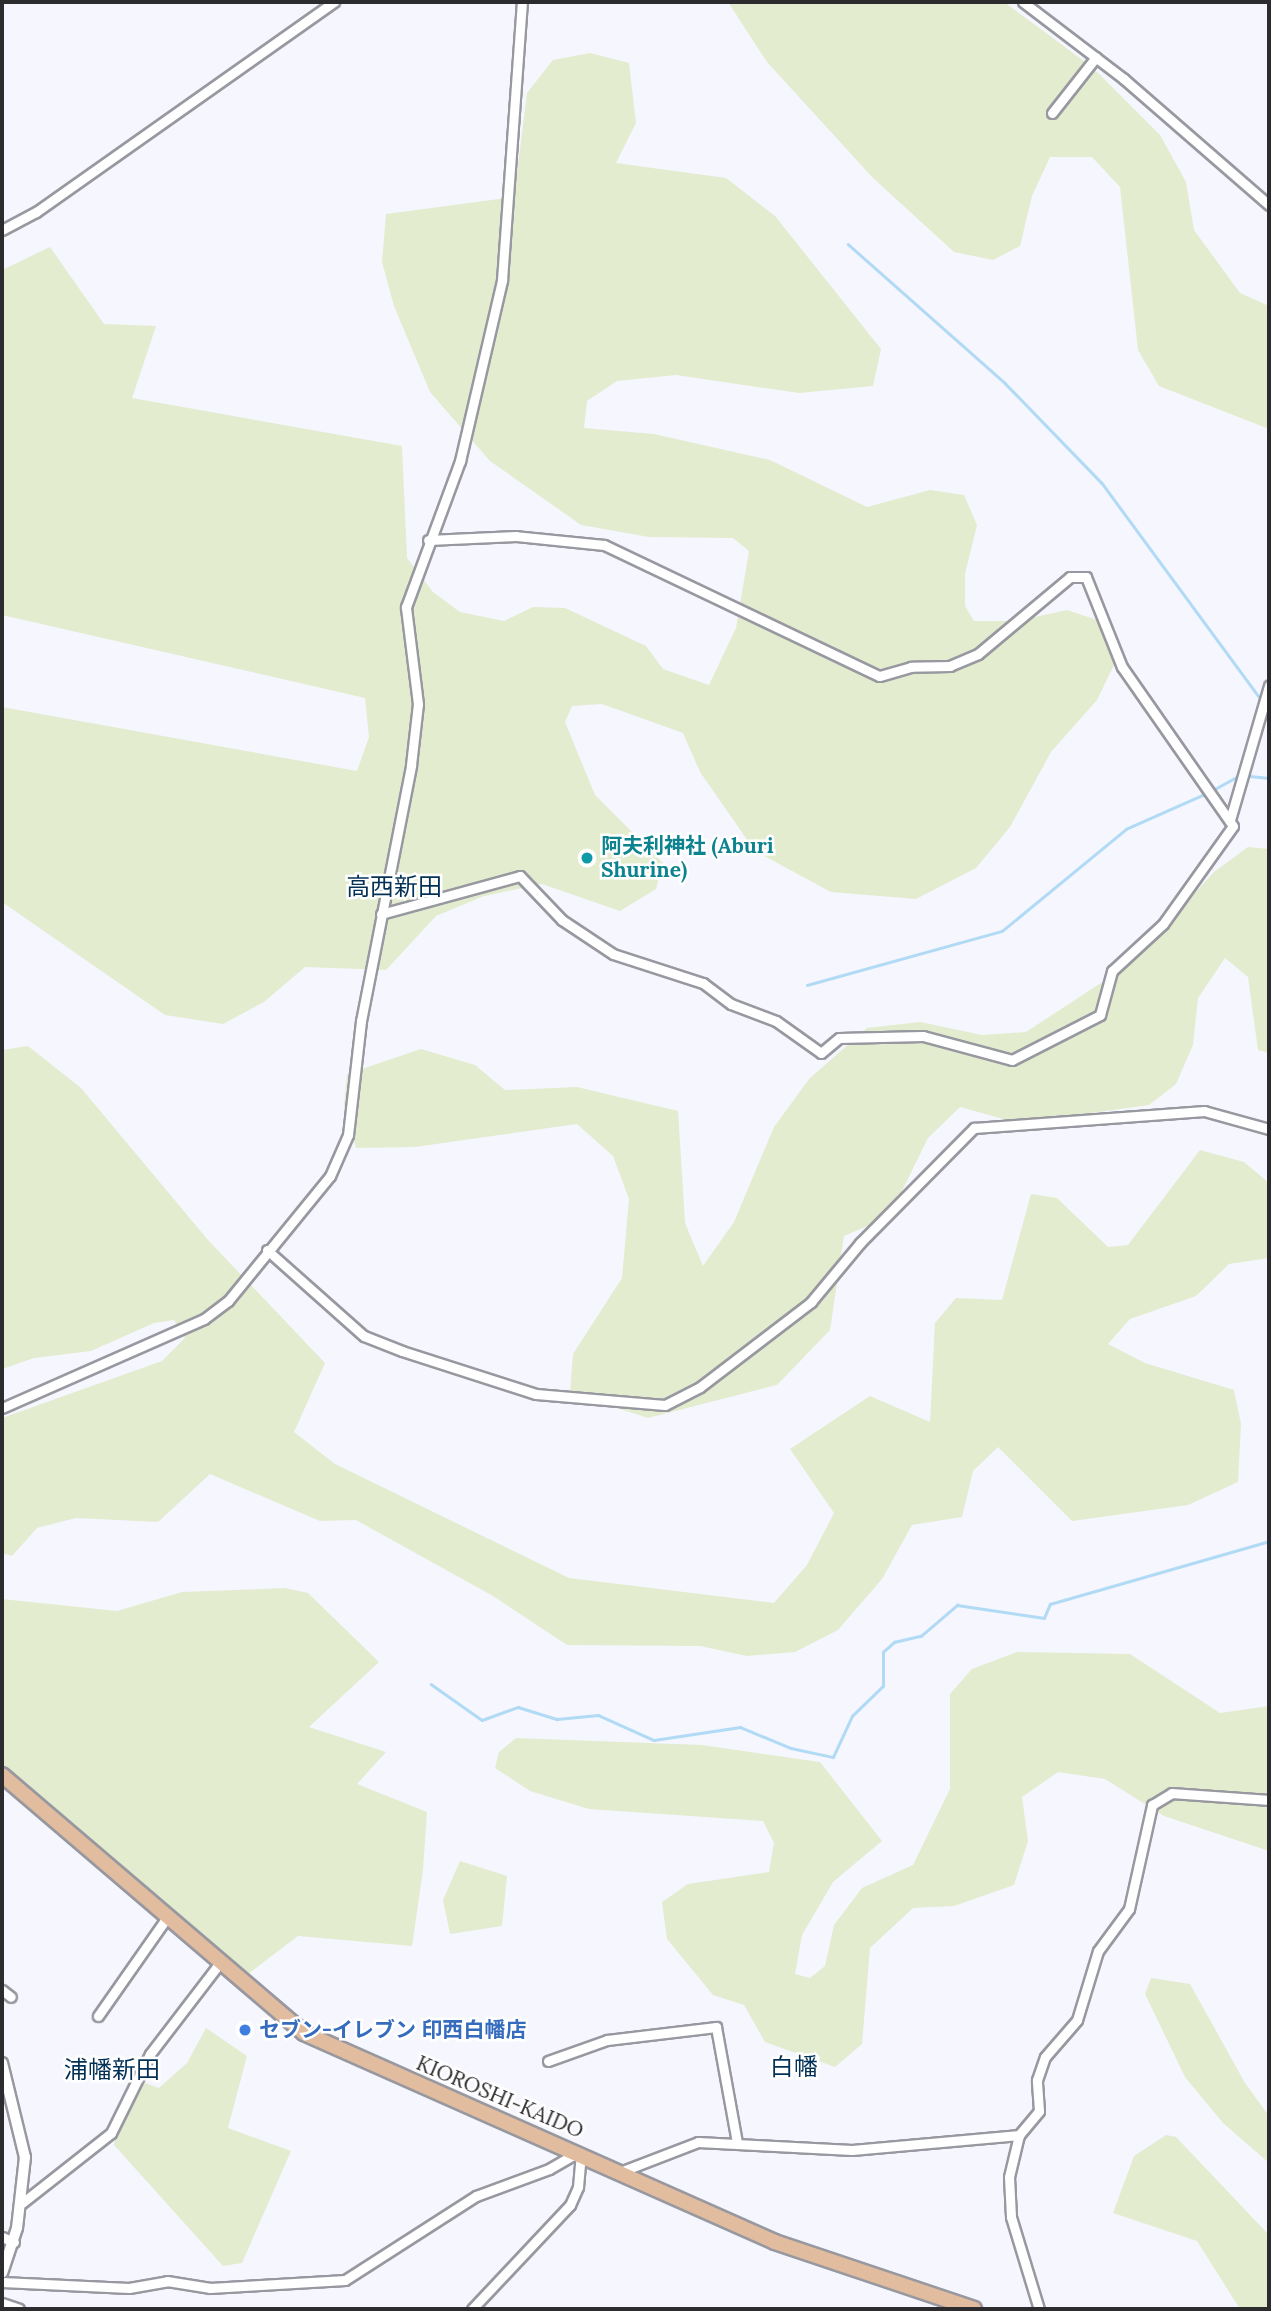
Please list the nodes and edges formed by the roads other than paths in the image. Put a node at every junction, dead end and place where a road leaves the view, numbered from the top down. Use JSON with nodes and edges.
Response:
{"nodes":[{"id":1,"x":334,"y":2,"type":"edge"},
{"id":2,"x":522,"y":2,"type":"edge"},
{"id":3,"x":1023,"y":2,"type":"edge"},
{"id":4,"x":1096,"y":57,"type":"junction"},
{"id":5,"x":1052,"y":113,"type":"dead end"},
{"id":6,"x":1269,"y":205,"type":"edge"},
{"id":7,"x":2,"y":230,"type":"edge"},
{"id":8,"x":428,"y":540,"type":"junction"},
{"id":9,"x":1269,"y":686,"type":"edge"},
{"id":10,"x":1230,"y":820,"type":"junction"},
{"id":11,"x":381,"y":914,"type":"junction"},
{"id":12,"x":1269,"y":1129,"type":"edge"},
{"id":13,"x":267,"y":1250,"type":"junction"},
{"id":14,"x":2,"y":1408,"type":"edge"},
{"id":15,"x":2,"y":1775,"type":"edge"},
{"id":16,"x":1269,"y":1800,"type":"edge"},
{"id":17,"x":166,"y":1919,"type":"junction"},
{"id":18,"x":219,"y":1964,"type":"junction"},
{"id":19,"x":2,"y":1990,"type":"edge"},
{"id":20,"x":11,"y":1997,"type":"dead end"},
{"id":21,"x":98,"y":2016,"type":"dead end"},
{"id":22,"x":548,"y":2061,"type":"dead end"},
{"id":23,"x":3,"y":2068,"type":"edge"},
{"id":24,"x":1019,"y":2135,"type":"junction"},
{"id":25,"x":737,"y":2142,"type":"junction"},
{"id":26,"x":579,"y":2153,"type":"junction"},
{"id":27,"x":620,"y":2172,"type":"junction"},
{"id":28,"x":22,"y":2203,"type":"junction"},
{"id":29,"x":2,"y":2237,"type":"edge"},
{"id":30,"x":14,"y":2242,"type":"junction"},
{"id":31,"x":2,"y":2273,"type":"edge"},
{"id":32,"x":2,"y":2281,"type":"edge"},
{"id":33,"x":2,"y":2303,"type":"edge"},
{"id":34,"x":19,"y":2309,"type":"edge"},
{"id":35,"x":472,"y":2309,"type":"edge"},
{"id":36,"x":974,"y":2309,"type":"edge"},
{"id":37,"x":1039,"y":2309,"type":"edge"}],
"edges":[{"from":1,"to":7,"type":"street"},
{"from":2,"to":8,"type":"street"},
{"from":3,"to":4,"type":"street"},
{"from":4,"to":5,"type":"street"},
{"from":4,"to":6,"type":"street"},
{"from":8,"to":10,"type":"street"},
{"from":8,"to":11,"type":"street"},
{"from":9,"to":10,"type":"street"},
{"from":10,"to":11,"type":"street"},
{"from":11,"to":13,"type":"street"},
{"from":12,"to":13,"type":"street"},
{"from":13,"to":14,"type":"street"},
{"from":15,"to":17,"type":"main road","name":"KIOROSHI-KAIDO"},
{"from":16,"to":24,"type":"street"},
{"from":17,"to":18,"type":"main road","name":"KIOROSHI-KAIDO"},
{"from":17,"to":21,"type":"street"},
{"from":18,"to":26,"type":"main road","name":"KIOROSHI-KAIDO"},
{"from":18,"to":28,"type":"street"},
{"from":19,"to":20,"type":"street"},
{"from":22,"to":25,"type":"street"},
{"from":23,"to":28,"type":"street"},
{"from":24,"to":25,"type":"street"},
{"from":24,"to":37,"type":"street"},
{"from":25,"to":27,"type":"street"},
{"from":26,"to":27,"type":"main road","name":"KIOROSHI-KAIDO"},
{"from":26,"to":32,"type":"street"},
{"from":26,"to":35,"type":"street"},
{"from":27,"to":36,"type":"main road","name":"KIOROSHI-KAIDO"},
{"from":28,"to":30,"type":"street"},
{"from":29,"to":30,"type":"street"},
{"from":30,"to":31,"type":"street"},
{"from":33,"to":34,"type":"street"}]}
